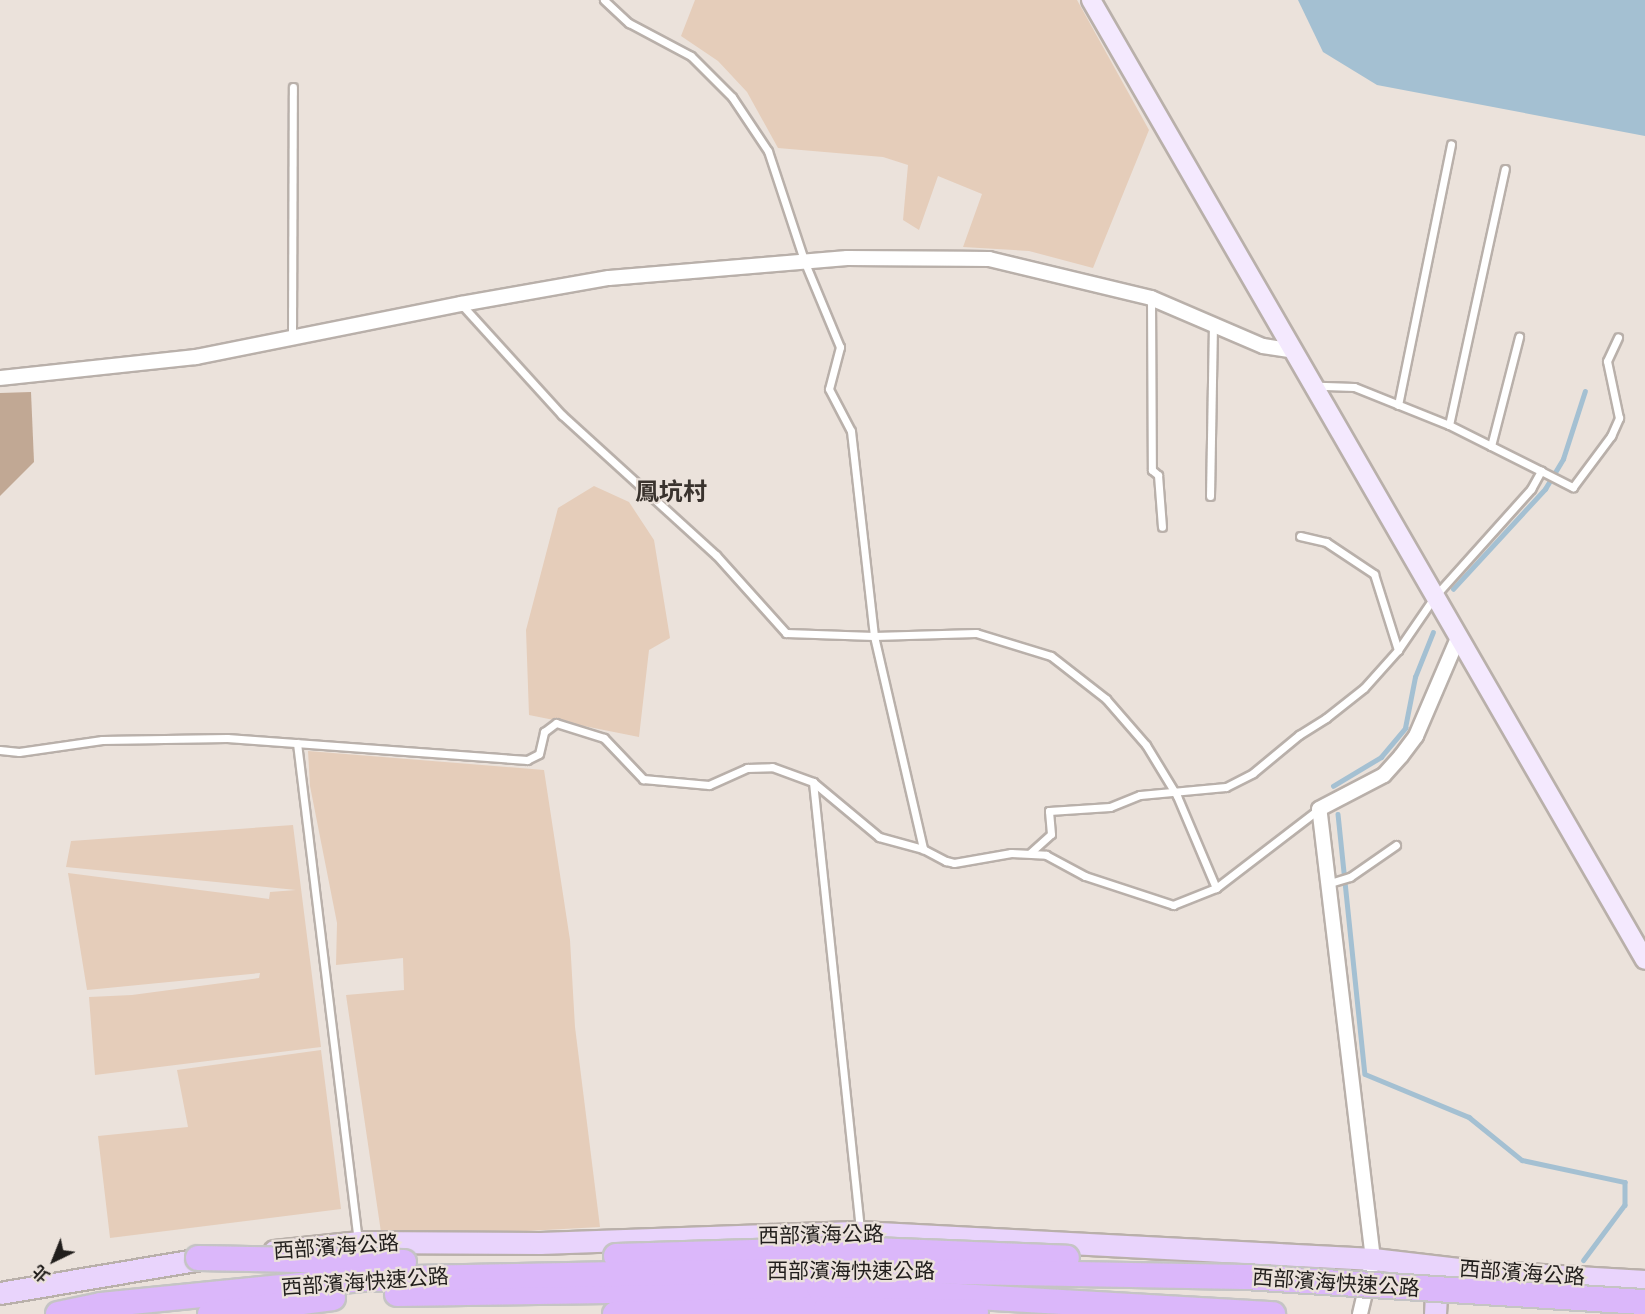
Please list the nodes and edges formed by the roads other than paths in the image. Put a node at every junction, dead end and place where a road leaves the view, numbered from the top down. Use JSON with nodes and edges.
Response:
{"nodes":[{"id":1,"x":604,"y":0,"type":"edge"},
{"id":2,"x":1091,"y":0,"type":"edge"},
{"id":3,"x":293,"y":87,"type":"dead end"},
{"id":4,"x":1451,"y":144,"type":"dead end"},
{"id":5,"x":1504,"y":169,"type":"dead end"},
{"id":6,"x":805,"y":263,"type":"junction"},
{"id":7,"x":1151,"y":298,"type":"junction"},
{"id":8,"x":461,"y":304,"type":"junction"},
{"id":9,"x":1213,"y":324,"type":"junction"},
{"id":10,"x":292,"y":336,"type":"junction"},
{"id":11,"x":1519,"y":337,"type":"dead end"},
{"id":12,"x":1618,"y":337,"type":"dead end"},
{"id":13,"x":1293,"y":351,"type":"junction"},
{"id":14,"x":0,"y":378,"type":"edge"},
{"id":15,"x":1314,"y":386,"type":"junction"},
{"id":16,"x":1398,"y":405,"type":"junction"},
{"id":17,"x":1449,"y":425,"type":"junction"},
{"id":18,"x":1491,"y":446,"type":"junction"},
{"id":19,"x":1541,"y":471,"type":"junction"},
{"id":20,"x":1210,"y":496,"type":"dead end"},
{"id":21,"x":1162,"y":527,"type":"dead end"},
{"id":22,"x":1300,"y":536,"type":"dead end"},
{"id":23,"x":1435,"y":596,"type":"junction"},
{"id":24,"x":874,"y":636,"type":"junction"},
{"id":25,"x":1458,"y":639,"type":"junction"},
{"id":26,"x":1398,"y":650,"type":"junction"},
{"id":27,"x":297,"y":743,"type":"junction"},
{"id":28,"x":0,"y":750,"type":"edge"},
{"id":29,"x":813,"y":782,"type":"junction"},
{"id":30,"x":1174,"y":790,"type":"junction"},
{"id":31,"x":1319,"y":809,"type":"junction"},
{"id":32,"x":1396,"y":845,"type":"dead end"},
{"id":33,"x":923,"y":849,"type":"junction"},
{"id":34,"x":1030,"y":853,"type":"junction"},
{"id":35,"x":1330,"y":883,"type":"junction"},
{"id":36,"x":1216,"y":888,"type":"junction"},
{"id":37,"x":1645,"y":960,"type":"edge"},
{"id":38,"x":861,"y":1232,"type":"junction"},
{"id":39,"x":358,"y":1242,"type":"junction"},
{"id":40,"x":198,"y":1258,"type":"junction"},
{"id":41,"x":1373,"y":1259,"type":"junction"},
{"id":42,"x":1475,"y":1271,"type":"junction"},
{"id":43,"x":1245,"y":1277,"type":"junction"},
{"id":44,"x":1645,"y":1281,"type":"edge"},
{"id":45,"x":0,"y":1293,"type":"edge"},
{"id":46,"x":1645,"y":1302,"type":"edge"},
{"id":47,"x":58,"y":1314,"type":"edge"},
{"id":48,"x":210,"y":1314,"type":"edge"},
{"id":49,"x":615,"y":1314,"type":"edge"},
{"id":50,"x":875,"y":1314,"type":"edge"},
{"id":51,"x":1052,"y":1314,"type":"edge"},
{"id":52,"x":1274,"y":1314,"type":"edge"},
{"id":53,"x":1360,"y":1314,"type":"edge"},
{"id":54,"x":1435,"y":1314,"type":"edge"}],
"edges":[{"from":1,"to":6,"type":"lane"},
{"from":2,"to":13,"type":"street"},
{"from":3,"to":10,"type":"lane"},
{"from":4,"to":16,"type":"lane"},
{"from":5,"to":17,"type":"lane"},
{"from":6,"to":7,"type":"street"},
{"from":6,"to":8,"type":"street"},
{"from":6,"to":24,"type":"lane"},
{"from":7,"to":9,"type":"street"},
{"from":7,"to":21,"type":"lane"},
{"from":8,"to":10,"type":"street"},
{"from":8,"to":24,"type":"lane"},
{"from":9,"to":13,"type":"street"},
{"from":9,"to":20,"type":"lane"},
{"from":10,"to":14,"type":"street"},
{"from":11,"to":18,"type":"lane"},
{"from":12,"to":19,"type":"lane"},
{"from":13,"to":15,"type":"street"},
{"from":15,"to":16,"type":"lane"},
{"from":15,"to":23,"type":"street"},
{"from":16,"to":17,"type":"lane"},
{"from":17,"to":18,"type":"lane"},
{"from":18,"to":19,"type":"lane"},
{"from":19,"to":23,"type":"lane"},
{"from":22,"to":26,"type":"lane"},
{"from":23,"to":25,"type":"street"},
{"from":23,"to":26,"type":"lane"},
{"from":24,"to":30,"type":"lane"},
{"from":24,"to":33,"type":"lane"},
{"from":25,"to":31,"type":"street"},
{"from":25,"to":37,"type":"street"},
{"from":26,"to":30,"type":"lane"},
{"from":27,"to":28,"type":"lane"},
{"from":27,"to":29,"type":"lane"},
{"from":27,"to":39,"type":"lane"},
{"from":29,"to":33,"type":"lane"},
{"from":29,"to":38,"type":"lane"},
{"from":30,"to":34,"type":"lane"},
{"from":30,"to":36,"type":"lane"},
{"from":31,"to":35,"type":"street"},
{"from":31,"to":36,"type":"lane"},
{"from":32,"to":35,"type":"lane"},
{"from":33,"to":34,"type":"lane"},
{"from":34,"to":36,"type":"lane"},
{"from":35,"to":41,"type":"street"},
{"from":38,"to":39,"type":"main road","name":"西部濱海公路"},
{"from":38,"to":41,"type":"main road","name":"西部濱海公路"},
{"from":38,"to":50,"type":"street"},
{"from":39,"to":40,"type":"main road","name":"西部濱海公路"},
{"from":40,"to":43,"type":"highway","bridge":true},
{"from":40,"to":45,"type":"main road","name":"西部濱海公路"},
{"from":41,"to":42,"type":"main road","name":"西部濱海公路"},
{"from":41,"to":53,"type":"street"},
{"from":42,"to":44,"type":"main road","name":"西部濱海公路"},
{"from":42,"to":54,"type":"main road"},
{"from":43,"to":46,"type":"highway","name":"西部濱海快速公路","bridge":true},
{"from":43,"to":47,"type":"highway","name":"西部濱海快速公路","bridge":true},
{"from":48,"to":52,"type":"highway","name":"西部濱海快速公路","bridge":true},
{"from":49,"to":51,"type":"highway","bridge":true}]}
